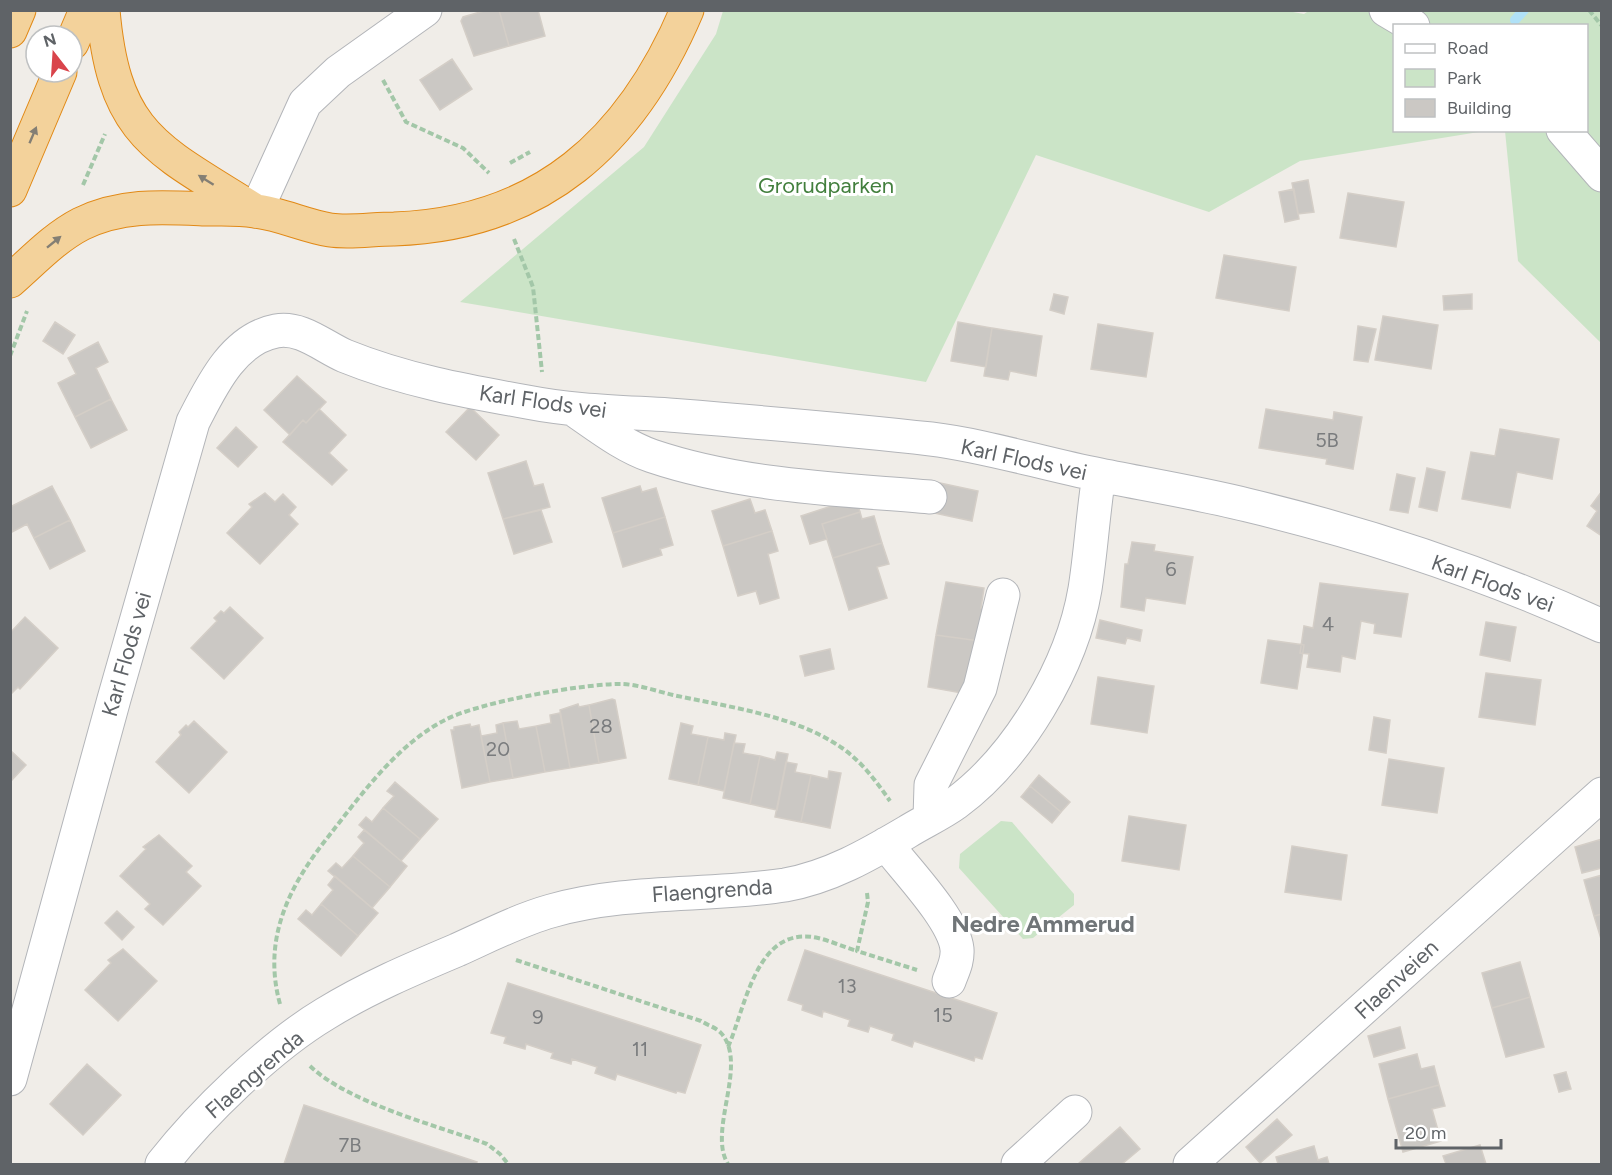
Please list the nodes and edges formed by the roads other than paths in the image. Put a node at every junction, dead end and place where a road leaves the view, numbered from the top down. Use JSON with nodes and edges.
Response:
{"nodes":[{"id":1,"x":19,"y":10,"type":"edge"},
{"id":2,"x":86,"y":10,"type":"edge"},
{"id":3,"x":103,"y":10,"type":"edge"},
{"id":4,"x":424,"y":10,"type":"edge"},
{"id":5,"x":687,"y":10,"type":"edge"},
{"id":6,"x":1386,"y":10,"type":"edge"},
{"id":7,"x":80,"y":24,"type":"edge"},
{"id":8,"x":1410,"y":24,"type":"edge"},
{"id":9,"x":10,"y":31,"type":"edge"},
{"id":10,"x":55,"y":84,"type":"edge"},
{"id":11,"x":1565,"y":132,"type":"edge"},
{"id":12,"x":1602,"y":176,"type":"edge"},
{"id":13,"x":10,"y":189,"type":"edge"},
{"id":14,"x":256,"y":210,"type":"junction"},
{"id":15,"x":10,"y":281,"type":"edge"},
{"id":16,"x":559,"y":407,"type":"junction"},
{"id":17,"x":1099,"y":475,"type":"junction"},
{"id":18,"x":930,"y":497,"type":"dead end"},
{"id":19,"x":1003,"y":595,"type":"dead end"},
{"id":20,"x":1602,"y":626,"type":"edge"},
{"id":21,"x":1602,"y":794,"type":"edge"},
{"id":22,"x":909,"y":831,"type":"junction"},
{"id":23,"x":949,"y":981,"type":"road end"},
{"id":24,"x":10,"y":1079,"type":"edge"},
{"id":25,"x":1076,"y":1112,"type":"dead end"},
{"id":26,"x":162,"y":1164,"type":"edge"},
{"id":27,"x":1018,"y":1164,"type":"edge"},
{"id":28,"x":1190,"y":1164,"type":"edge"}],
"edges":[{"from":1,"to":9,"type":"highway"},
{"from":2,"to":7,"type":"highway"},
{"from":14,"to":3,"type":"highway","one_way":true},
{"from":4,"to":14,"type":"street"},
{"from":5,"to":14,"type":"highway"},
{"from":6,"to":8,"type":"street"},
{"from":13,"to":10,"type":"highway","one_way":true},
{"from":11,"to":12,"type":"street"},
{"from":15,"to":14,"type":"highway","one_way":true},
{"from":16,"to":17,"type":"street","name":"Karl Flods vei"},
{"from":16,"to":18,"type":"street"},
{"from":16,"to":24,"type":"street","name":"Karl Flods vei"},
{"from":17,"to":20,"type":"street","name":"Karl Flods vei"},
{"from":17,"to":22,"type":"street","name":"Flaengrenda"},
{"from":19,"to":22,"type":"street"},
{"from":21,"to":28,"type":"street","name":"Flaenveien"},
{"from":22,"to":23,"type":"street"},
{"from":22,"to":26,"type":"street","name":"Flaengrenda"},
{"from":25,"to":27,"type":"street"}]}
